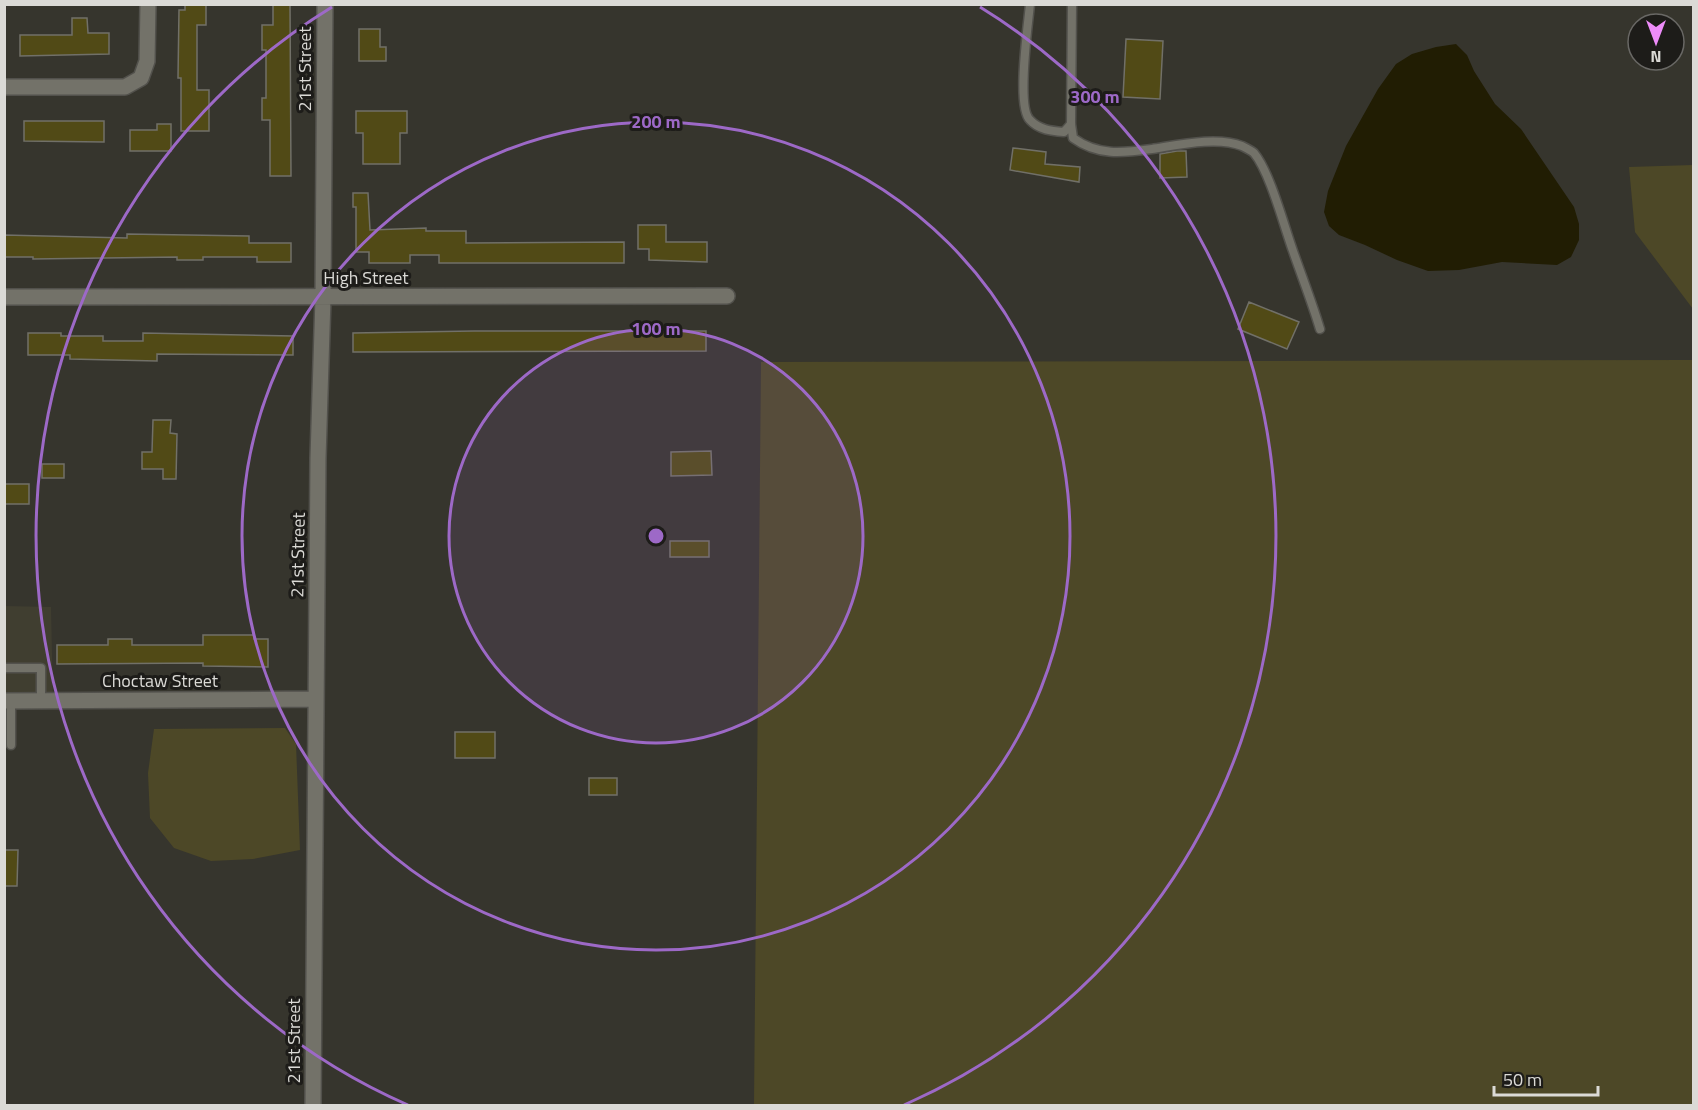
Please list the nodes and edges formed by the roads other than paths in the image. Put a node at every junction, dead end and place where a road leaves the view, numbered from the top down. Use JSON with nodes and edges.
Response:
{"nodes":[{"id":1,"x":147,"y":4,"type":"edge"},
{"id":2,"x":325,"y":4,"type":"edge"},
{"id":3,"x":1030,"y":4,"type":"edge"},
{"id":4,"x":1072,"y":4,"type":"edge"},
{"id":5,"x":4,"y":87,"type":"edge"},
{"id":6,"x":1071,"y":124,"type":"junction"},
{"id":7,"x":727,"y":296,"type":"dead end"},
{"id":8,"x":4,"y":297,"type":"edge"},
{"id":9,"x":323,"y":298,"type":"junction"},
{"id":10,"x":1320,"y":329,"type":"dead end"},
{"id":11,"x":4,"y":668,"type":"edge"},
{"id":12,"x":316,"y":699,"type":"junction"},
{"id":13,"x":8,"y":701,"type":"edge"},
{"id":14,"x":41,"y":701,"type":"junction"},
{"id":15,"x":11,"y":745,"type":"dead end"},
{"id":16,"x":313,"y":1106,"type":"edge"}],
"edges":[{"from":1,"to":5,"type":"street"},
{"from":2,"to":9,"type":"street","name":"21st Street"},
{"from":3,"to":6,"type":"lane"},
{"from":4,"to":6,"type":"lane"},
{"from":6,"to":10,"type":"lane"},
{"from":7,"to":9,"type":"street","name":"High Street"},
{"from":8,"to":9,"type":"street","name":"High Street"},
{"from":9,"to":12,"type":"street","name":"21st Street"},
{"from":11,"to":14,"type":"lane"},
{"from":12,"to":14,"type":"street","name":"Choctaw Street"},
{"from":12,"to":16,"type":"street","name":"21st Street"},
{"from":13,"to":14,"type":"street","name":"Choctaw Street"},
{"from":13,"to":15,"type":"lane"}]}
